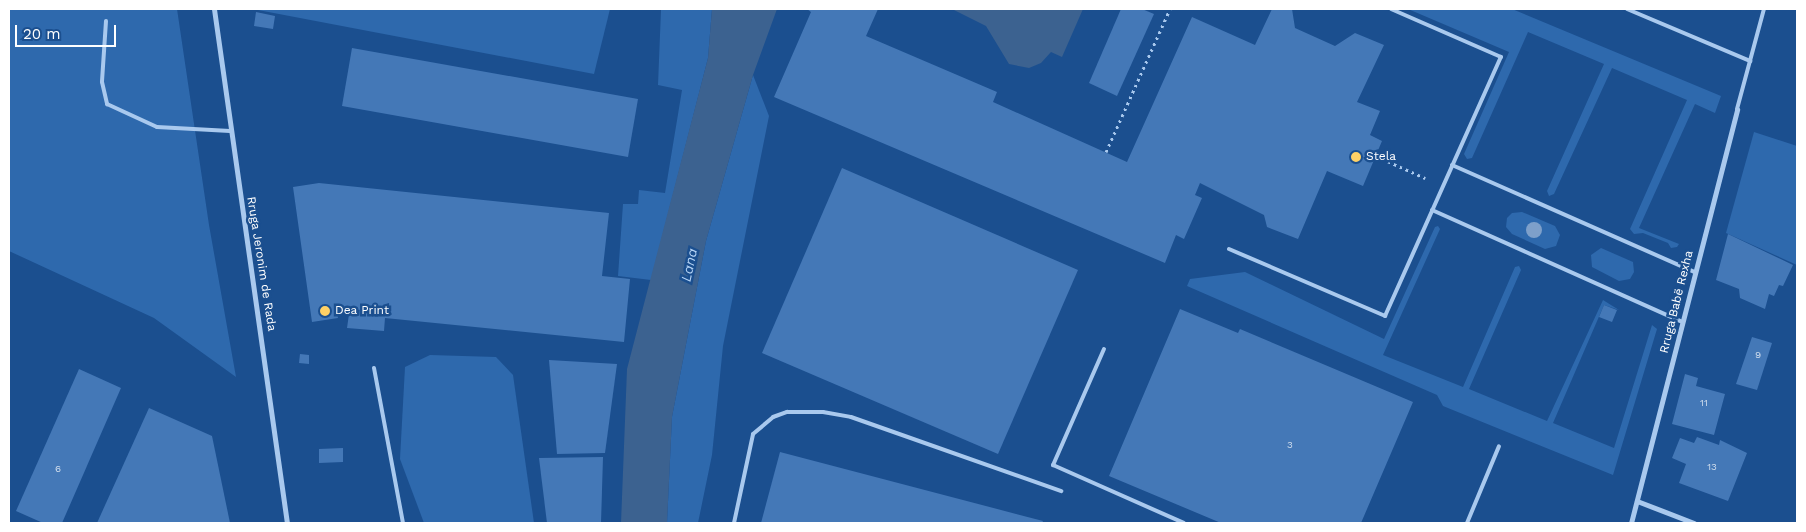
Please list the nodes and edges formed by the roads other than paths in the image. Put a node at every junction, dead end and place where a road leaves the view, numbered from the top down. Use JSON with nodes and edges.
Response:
{"nodes":[{"id":1,"x":214,"y":9,"type":"edge"},
{"id":2,"x":1390,"y":9,"type":"edge"},
{"id":3,"x":1627,"y":9,"type":"edge"},
{"id":4,"x":1764,"y":9,"type":"edge"},
{"id":5,"x":106,"y":20,"type":"dead end"},
{"id":6,"x":1750,"y":61,"type":"junction"},
{"id":7,"x":1737,"y":109,"type":"joint"},
{"id":8,"x":230,"y":131,"type":"junction"},
{"id":9,"x":1452,"y":165,"type":"junction"},
{"id":10,"x":1432,"y":210,"type":"junction"},
{"id":11,"x":1229,"y":249,"type":"dead end"},
{"id":12,"x":1695,"y":272,"type":"junction"},
{"id":13,"x":1682,"y":322,"type":"junction"},
{"id":14,"x":1104,"y":349,"type":"dead end"},
{"id":15,"x":374,"y":368,"type":"dead end"},
{"id":16,"x":1499,"y":446,"type":"dead end"},
{"id":17,"x":1061,"y":491,"type":"dead end"},
{"id":18,"x":1637,"y":501,"type":"junction"},
{"id":19,"x":287,"y":523,"type":"edge"},
{"id":20,"x":403,"y":523,"type":"edge"},
{"id":21,"x":734,"y":523,"type":"edge"},
{"id":22,"x":1184,"y":523,"type":"edge"},
{"id":23,"x":1466,"y":523,"type":"edge"},
{"id":24,"x":1631,"y":523,"type":"edge"},
{"id":25,"x":1694,"y":523,"type":"edge"}],
"edges":[{"from":1,"to":8,"type":"street","name":"Rruga Jeronim de Rada"},
{"from":2,"to":9,"type":"lane"},
{"from":3,"to":6,"type":"lane"},
{"from":4,"to":6,"type":"lane"},
{"from":5,"to":8,"type":"lane"},
{"from":6,"to":7,"type":"lane"},
{"from":7,"to":12,"type":"street","name":"Rruga Babë Rexha"},
{"from":8,"to":19,"type":"street","name":"Rruga Jeronim de Rada"},
{"from":9,"to":10,"type":"lane"},
{"from":9,"to":12,"type":"lane"},
{"from":10,"to":11,"type":"lane"},
{"from":10,"to":13,"type":"lane"},
{"from":12,"to":13,"type":"street","name":"Rruga Babë Rexha"},
{"from":13,"to":18,"type":"street","name":"Rruga Babë Rexha"},
{"from":14,"to":22,"type":"lane"},
{"from":15,"to":20,"type":"lane"},
{"from":16,"to":23,"type":"lane"},
{"from":17,"to":21,"type":"lane"},
{"from":18,"to":24,"type":"street","name":"Rruga Babë Rexha"},
{"from":18,"to":25,"type":"street"}]}
